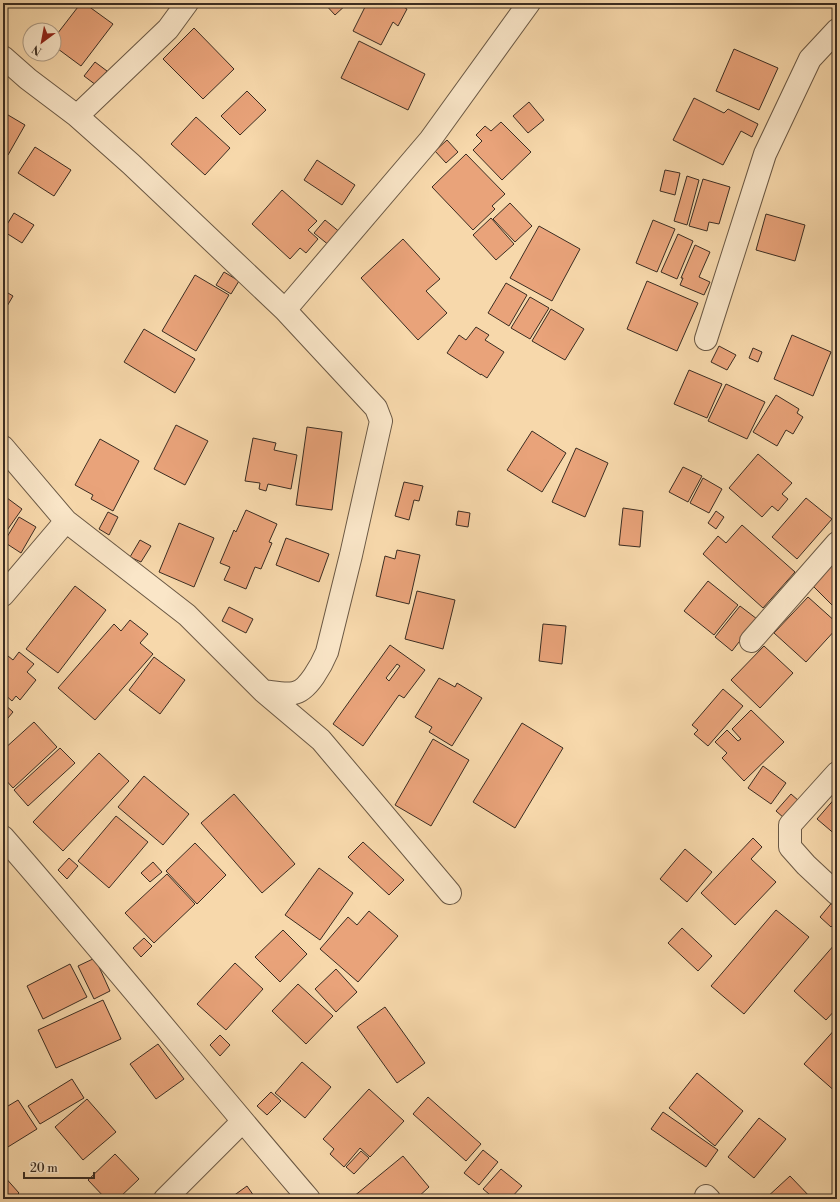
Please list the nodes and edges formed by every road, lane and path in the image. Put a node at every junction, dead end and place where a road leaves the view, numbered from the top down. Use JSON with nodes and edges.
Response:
{"nodes":[{"id":1,"x":187,"y":3,"type":"edge"},
{"id":2,"x":529,"y":3,"type":"edge"},
{"id":3,"x":837,"y":30,"type":"edge"},
{"id":4,"x":3,"y":57,"type":"edge"},
{"id":5,"x":77,"y":116,"type":"junction"},
{"id":6,"x":285,"y":310,"type":"junction"},
{"id":7,"x":706,"y":339,"type":"dead end"},
{"id":8,"x":3,"y":448,"type":"edge"},
{"id":9,"x":66,"y":521,"type":"junction"},
{"id":10,"x":837,"y":543,"type":"edge"},
{"id":11,"x":3,"y":596,"type":"edge"},
{"id":12,"x":751,"y":641,"type":"dead end"},
{"id":13,"x":263,"y":691,"type":"junction"},
{"id":14,"x":837,"y":773,"type":"edge"},
{"id":15,"x":3,"y":837,"type":"edge"},
{"id":16,"x":450,"y":893,"type":"dead end"},
{"id":17,"x":837,"y":894,"type":"edge"},
{"id":18,"x":242,"y":1122,"type":"junction"},
{"id":19,"x":165,"y":1199,"type":"edge"},
{"id":20,"x":309,"y":1199,"type":"edge"}],
"edges":[{"from":1,"to":5,"type":"street"},
{"from":2,"to":6,"type":"street"},
{"from":3,"to":7,"type":"street"},
{"from":4,"to":5,"type":"street"},
{"from":5,"to":6,"type":"street"},
{"from":6,"to":13,"type":"street"},
{"from":8,"to":9,"type":"street"},
{"from":9,"to":11,"type":"street"},
{"from":9,"to":13,"type":"street"},
{"from":10,"to":12,"type":"street"},
{"from":13,"to":16,"type":"street"},
{"from":14,"to":17,"type":"street"},
{"from":15,"to":18,"type":"street"},
{"from":18,"to":19,"type":"street"},
{"from":18,"to":20,"type":"street"}]}
